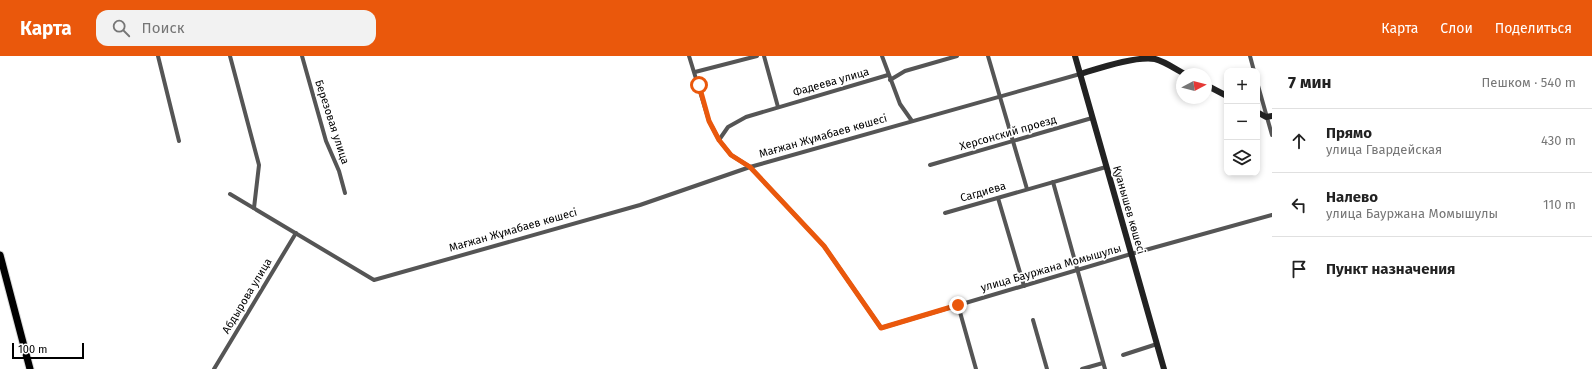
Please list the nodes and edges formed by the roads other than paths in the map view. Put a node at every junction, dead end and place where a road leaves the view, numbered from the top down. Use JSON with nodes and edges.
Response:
{"nodes":[{"id":1,"x":158,"y":56,"type":"edge"},
{"id":2,"x":230,"y":56,"type":"edge"},
{"id":3,"x":302,"y":56,"type":"edge"},
{"id":4,"x":689,"y":56,"type":"edge"},
{"id":5,"x":757,"y":56,"type":"edge"},
{"id":6,"x":764,"y":56,"type":"edge"},
{"id":7,"x":882,"y":56,"type":"edge"},
{"id":8,"x":957,"y":56,"type":"edge"},
{"id":9,"x":988,"y":56,"type":"edge"},
{"id":10,"x":1075,"y":56,"type":"edge"},
{"id":11,"x":1163,"y":56,"type":"edge"},
{"id":12,"x":1250,"y":56,"type":"edge"},
{"id":13,"x":1165,"y":63,"type":"junction"},
{"id":14,"x":1253,"y":68,"type":"edge"},
{"id":15,"x":1176,"y":69,"type":"edge"},
{"id":16,"x":695,"y":72,"type":"junction"},
{"id":17,"x":1080,"y":74,"type":"junction"},
{"id":18,"x":889,"y":77,"type":"junction"},
{"id":19,"x":1212,"y":88,"type":"edge"},
{"id":20,"x":1260,"y":91,"type":"edge"},
{"id":21,"x":1224,"y":94,"type":"edge"},
{"id":22,"x":1000,"y":96,"type":"junction"},
{"id":23,"x":778,"y":107,"type":"junction"},
{"id":24,"x":1269,"y":117,"type":"edge"},
{"id":25,"x":1092,"y":118,"type":"junction"},
{"id":26,"x":912,"y":121,"type":"junction"},
{"id":27,"x":1272,"y":135,"type":"edge"},
{"id":28,"x":719,"y":140,"type":"junction"},
{"id":29,"x":179,"y":141,"type":"dead end"},
{"id":30,"x":1013,"y":142,"type":"junction"},
{"id":31,"x":930,"y":165,"type":"dead end"},
{"id":32,"x":750,"y":167,"type":"junction"},
{"id":33,"x":1106,"y":167,"type":"junction"},
{"id":34,"x":1053,"y":182,"type":"junction"},
{"id":35,"x":1027,"y":189,"type":"junction"},
{"id":36,"x":345,"y":193,"type":"dead end"},
{"id":37,"x":230,"y":194,"type":"dead end"},
{"id":38,"x":998,"y":198,"type":"junction"},
{"id":39,"x":254,"y":208,"type":"junction"},
{"id":40,"x":945,"y":213,"type":"dead end"},
{"id":41,"x":1272,"y":215,"type":"edge"},
{"id":42,"x":296,"y":233,"type":"junction"},
{"id":43,"x":1131,"y":254,"type":"junction"},
{"id":44,"x":0,"y":255,"type":"edge"},
{"id":45,"x":1077,"y":270,"type":"junction"},
{"id":46,"x":1024,"y":286,"type":"junction"},
{"id":47,"x":958,"y":305,"type":"junction"},
{"id":48,"x":1033,"y":320,"type":"dead end"},
{"id":49,"x":1157,"y":344,"type":"junction"},
{"id":50,"x":1123,"y":355,"type":"dead end"},
{"id":51,"x":1104,"y":363,"type":"junction"},
{"id":52,"x":30,"y":369,"type":"edge"},
{"id":53,"x":214,"y":369,"type":"edge"},
{"id":54,"x":976,"y":369,"type":"edge"},
{"id":55,"x":1047,"y":369,"type":"edge"},
{"id":56,"x":1082,"y":369,"type":"edge"},
{"id":57,"x":1105,"y":369,"type":"edge"},
{"id":58,"x":1164,"y":369,"type":"edge"}],
"edges":[{"from":1,"to":29,"type":"street"},
{"from":2,"to":39,"type":"street"},
{"from":3,"to":36,"type":"street","name":"Березовая улица"},
{"from":4,"to":16,"type":"street"},
{"from":5,"to":16,"type":"street"},
{"from":6,"to":23,"type":"street"},
{"from":7,"to":18,"type":"street"},
{"from":8,"to":18,"type":"street","name":"Фадеева улица"},
{"from":9,"to":22,"type":"street"},
{"from":10,"to":17,"type":"street","name":"Қуанышев көшесі"},
{"from":11,"to":13,"type":"street"},
{"from":12,"to":14,"type":"street"},
{"from":13,"to":15,"type":"street"},
{"from":13,"to":17,"type":"street","name":"Мағжан Жұмабаев көшесі"},
{"from":16,"to":28,"type":"street"},
{"from":17,"to":22,"type":"street","name":"Мағжан Жұмабаев көшесі"},
{"from":17,"to":25,"type":"street","name":"Қуанышев көшесі"},
{"from":18,"to":23,"type":"street","name":"Фадеева улица"},
{"from":18,"to":26,"type":"street"},
{"from":19,"to":21,"type":"street"},
{"from":20,"to":24,"type":"street"},
{"from":22,"to":26,"type":"street","name":"Мағжан Жұмабаев көшесі"},
{"from":22,"to":30,"type":"street"},
{"from":23,"to":28,"type":"street","name":"Фадеева улица"},
{"from":24,"to":27,"type":"street"},
{"from":25,"to":30,"type":"street","name":"Херсонский проезд"},
{"from":25,"to":33,"type":"street","name":"Қуанышев көшесі"},
{"from":26,"to":32,"type":"street","name":"Мағжан Жұмабаев көшесі"},
{"from":28,"to":32,"type":"street"},
{"from":30,"to":31,"type":"street","name":"Херсонский проезд"},
{"from":30,"to":35,"type":"street"},
{"from":32,"to":42,"type":"street","name":"Мағжан Жұмабаев көшесі"},
{"from":32,"to":47,"type":"street","name":"улица Бауржана Момышулы"},
{"from":33,"to":34,"type":"street","name":"Сагдиева"},
{"from":33,"to":43,"type":"street","name":"Қуанышев көшесі"},
{"from":34,"to":35,"type":"street","name":"Сагдиева"},
{"from":34,"to":45,"type":"street"},
{"from":35,"to":38,"type":"street","name":"Сагдиева"},
{"from":37,"to":39,"type":"street"},
{"from":38,"to":40,"type":"street","name":"Сагдиева"},
{"from":38,"to":46,"type":"street"},
{"from":39,"to":42,"type":"street"},
{"from":41,"to":43,"type":"street","name":"улица Бауржана Момышулы"},
{"from":42,"to":53,"type":"street","name":"Абдырова улица"},
{"from":43,"to":45,"type":"street","name":"улица Бауржана Момышулы"},
{"from":43,"to":49,"type":"street","name":"Қуанышев көшесі"},
{"from":44,"to":52,"type":"main road"},
{"from":45,"to":46,"type":"street","name":"улица Бауржана Момышулы"},
{"from":45,"to":51,"type":"street"},
{"from":46,"to":47,"type":"street","name":"улица Бауржана Момышулы"},
{"from":47,"to":54,"type":"street"},
{"from":48,"to":55,"type":"street"},
{"from":49,"to":50,"type":"street"},
{"from":49,"to":58,"type":"street","name":"Қуанышев көшесі"},
{"from":51,"to":56,"type":"street"},
{"from":51,"to":57,"type":"street"}]}
